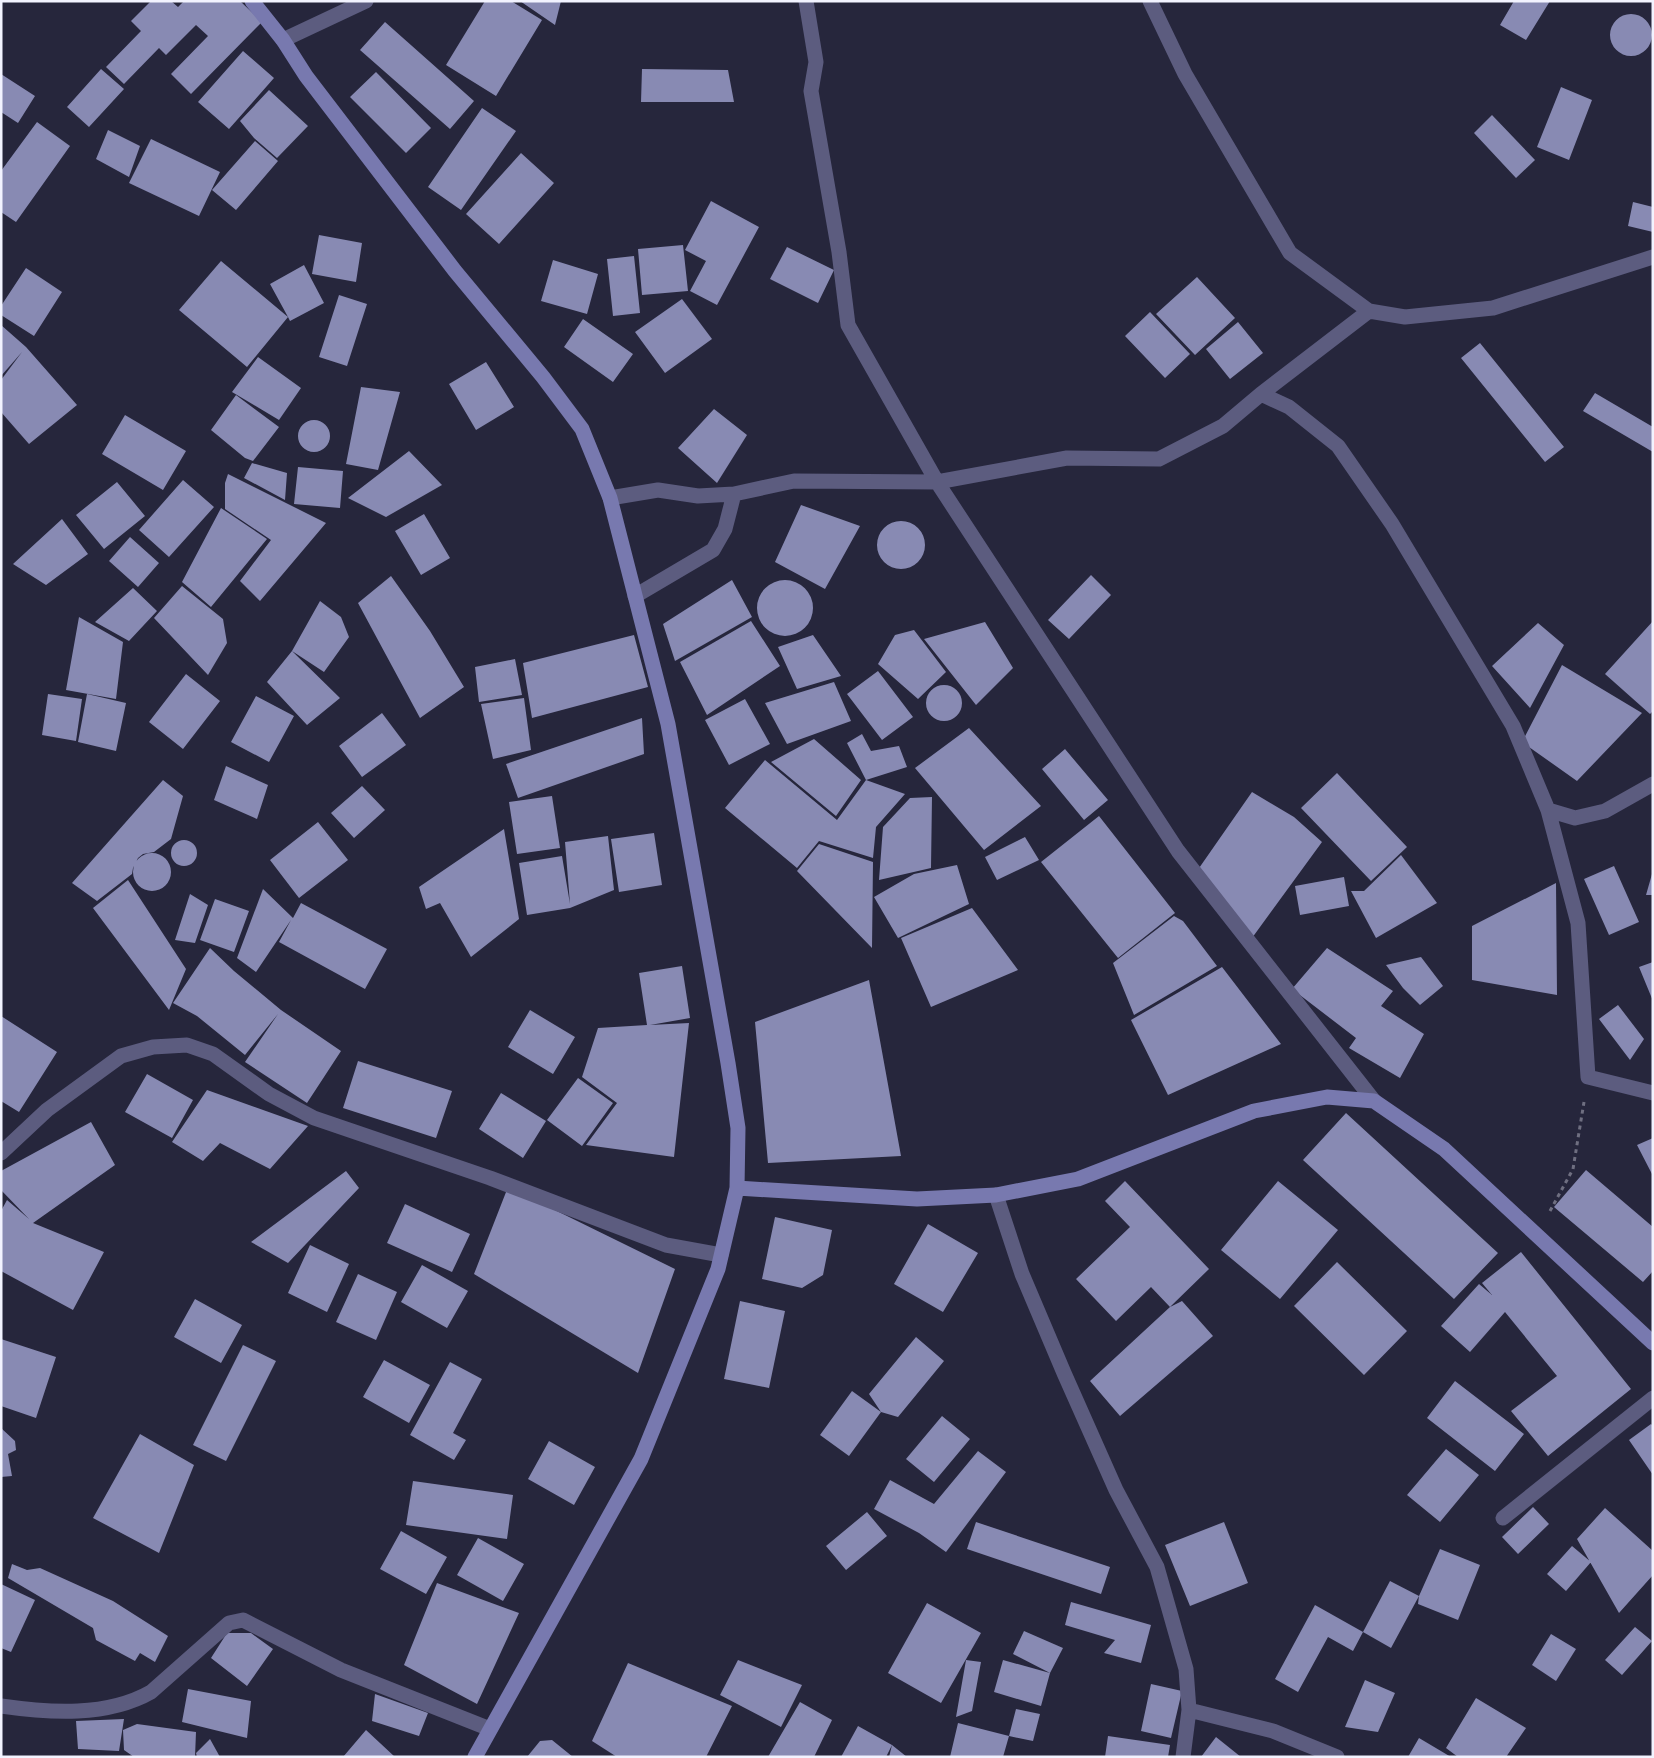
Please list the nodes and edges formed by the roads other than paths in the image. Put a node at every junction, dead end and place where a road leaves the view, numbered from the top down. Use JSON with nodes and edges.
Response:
{"nodes":[{"id":1,"x":252,"y":1,"type":"edge"},
{"id":2,"x":366,"y":1,"type":"edge"},
{"id":3,"x":806,"y":1,"type":"edge"},
{"id":4,"x":1150,"y":1,"type":"edge"},
{"id":5,"x":283,"y":40,"type":"junction"},
{"id":6,"x":1653,"y":257,"type":"edge"},
{"id":7,"x":1369,"y":311,"type":"junction"},
{"id":8,"x":1262,"y":394,"type":"junction"},
{"id":9,"x":937,"y":482,"type":"junction"},
{"id":10,"x":734,"y":494,"type":"junction"},
{"id":11,"x":610,"y":498,"type":"junction"},
{"id":12,"x":635,"y":596,"type":"junction"},
{"id":13,"x":1653,"y":784,"type":"edge"},
{"id":14,"x":1548,"y":810,"type":"junction"},
{"id":15,"x":1653,"y":1093,"type":"edge"},
{"id":16,"x":1374,"y":1101,"type":"junction"},
{"id":17,"x":1,"y":1153,"type":"edge"},
{"id":18,"x":737,"y":1188,"type":"junction"},
{"id":19,"x":996,"y":1195,"type":"junction"},
{"id":20,"x":721,"y":1255,"type":"junction"},
{"id":21,"x":1653,"y":1343,"type":"edge"},
{"id":22,"x":1653,"y":1398,"type":"edge"},
{"id":23,"x":1503,"y":1518,"type":"dead end"},
{"id":24,"x":1,"y":1706,"type":"edge"},
{"id":25,"x":1189,"y":1710,"type":"junction"},
{"id":26,"x":490,"y":1730,"type":"junction"},
{"id":27,"x":475,"y":1757,"type":"edge"},
{"id":28,"x":1183,"y":1757,"type":"edge"},
{"id":29,"x":1337,"y":1757,"type":"edge"}],
"edges":[{"from":1,"to":5,"type":"street"},
{"from":2,"to":5,"type":"street"},
{"from":3,"to":9,"type":"street"},
{"from":4,"to":7,"type":"street"},
{"from":5,"to":11,"type":"street"},
{"from":6,"to":7,"type":"street"},
{"from":7,"to":8,"type":"street"},
{"from":8,"to":9,"type":"street"},
{"from":8,"to":14,"type":"street"},
{"from":9,"to":10,"type":"street"},
{"from":9,"to":16,"type":"street"},
{"from":10,"to":11,"type":"street"},
{"from":10,"to":12,"type":"street"},
{"from":11,"to":12,"type":"street"},
{"from":12,"to":18,"type":"street"},
{"from":13,"to":14,"type":"street"},
{"from":14,"to":15,"type":"street"},
{"from":16,"to":19,"type":"street"},
{"from":16,"to":21,"type":"street"},
{"from":17,"to":20,"type":"street"},
{"from":18,"to":19,"type":"street"},
{"from":18,"to":20,"type":"street"},
{"from":19,"to":25,"type":"street"},
{"from":20,"to":26,"type":"street"},
{"from":22,"to":23,"type":"street"},
{"from":24,"to":26,"type":"street"},
{"from":25,"to":28,"type":"street"},
{"from":25,"to":29,"type":"street"},
{"from":26,"to":27,"type":"street"}]}
